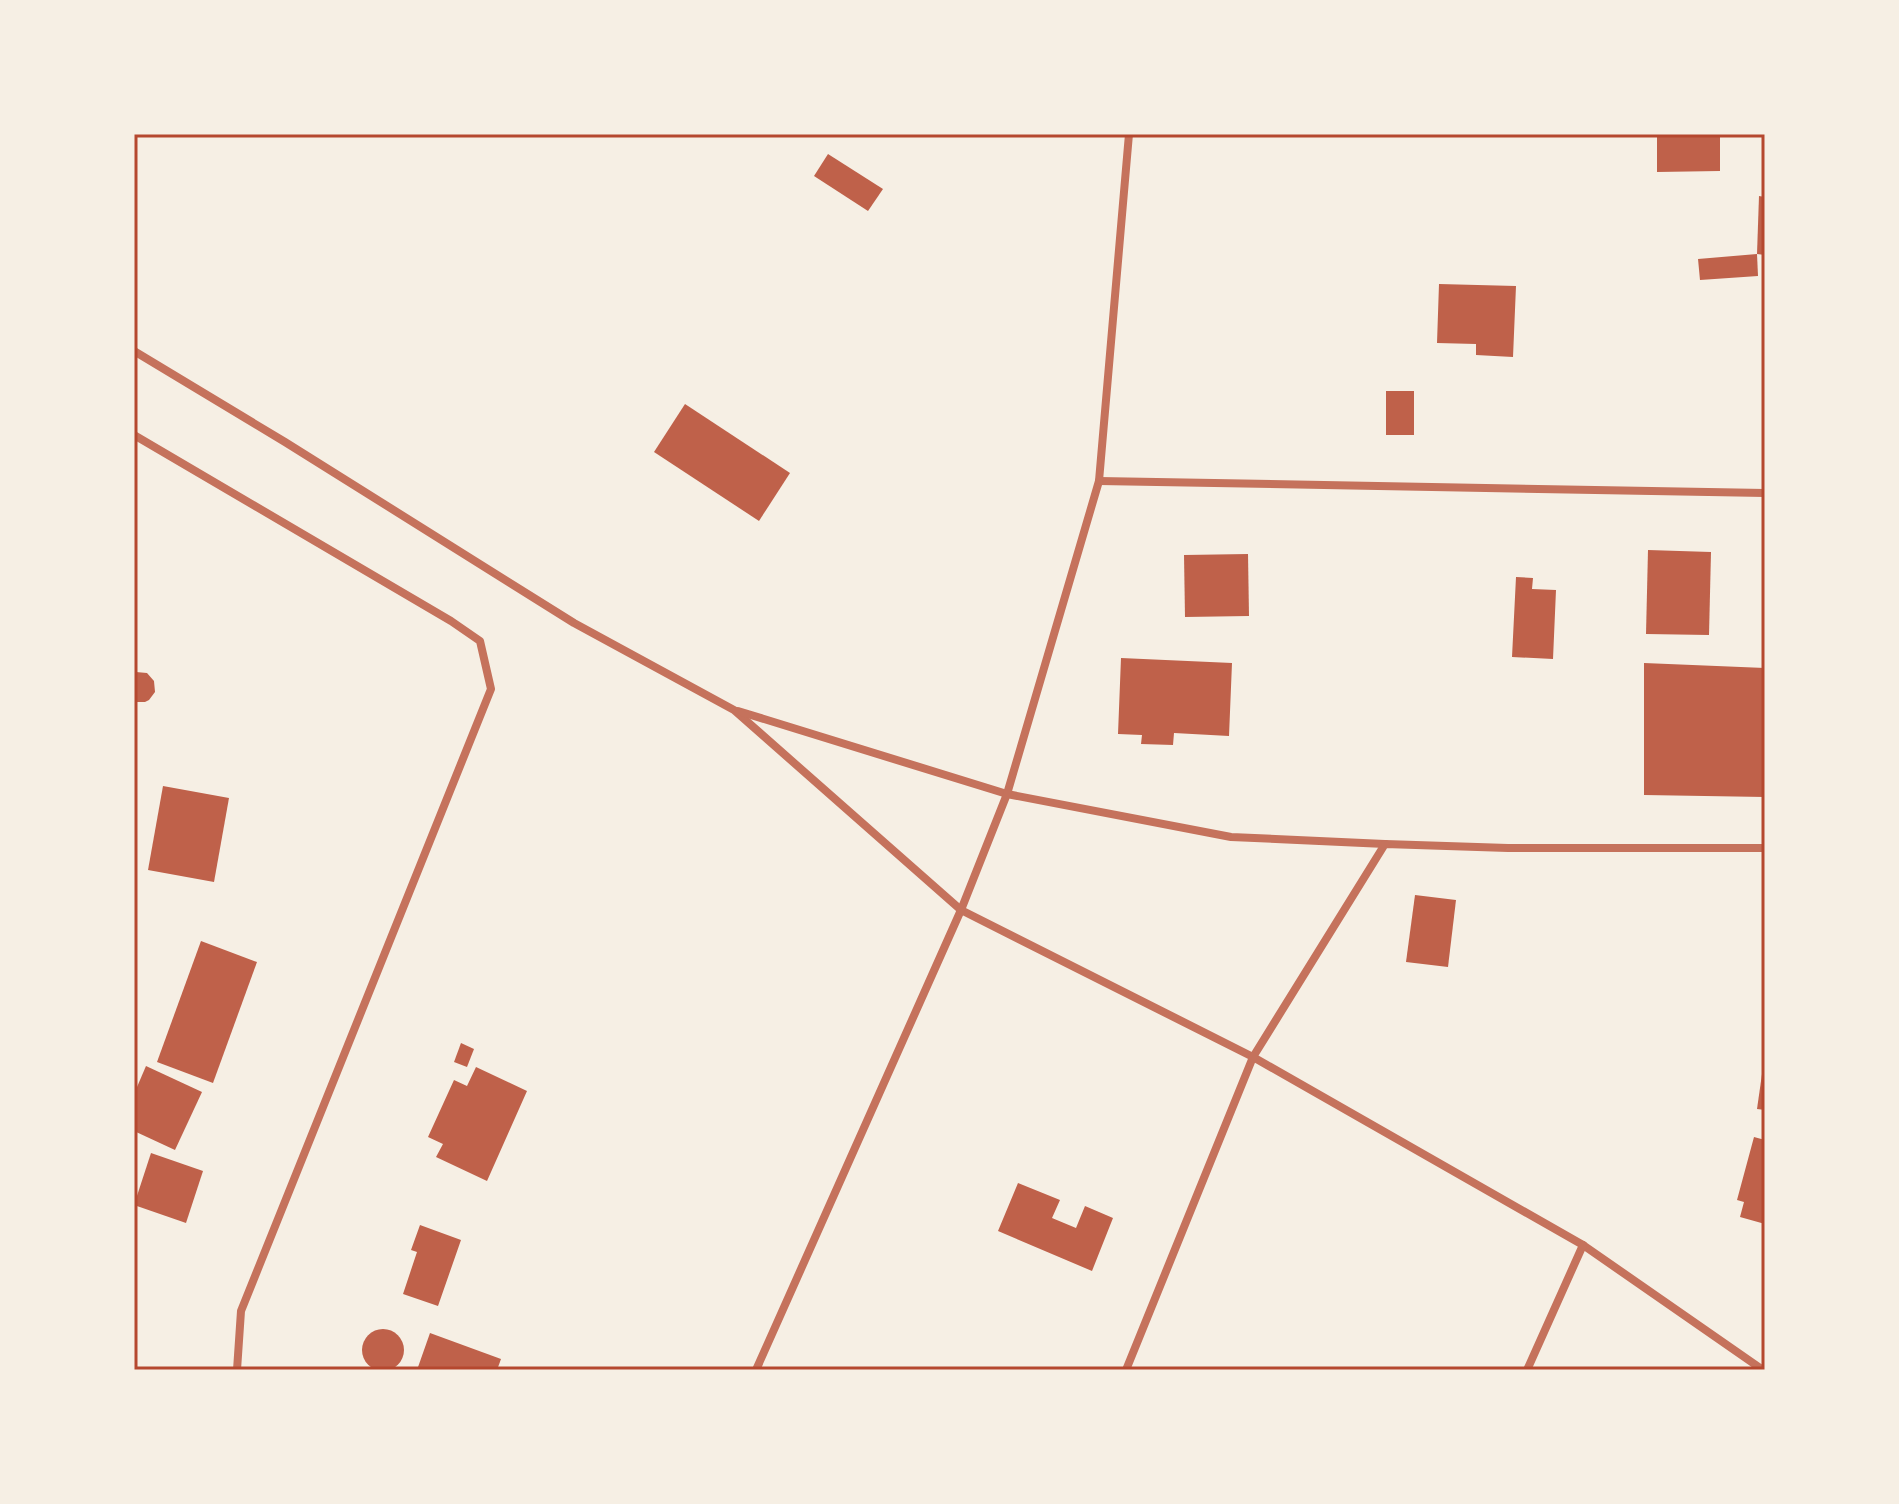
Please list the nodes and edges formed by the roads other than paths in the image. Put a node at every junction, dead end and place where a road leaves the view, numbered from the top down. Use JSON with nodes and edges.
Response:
{"nodes":[{"id":1,"x":1129,"y":134,"type":"edge"},
{"id":2,"x":134,"y":351,"type":"edge"},
{"id":3,"x":134,"y":435,"type":"edge"},
{"id":4,"x":1099,"y":481,"type":"junction"},
{"id":5,"x":1765,"y":493,"type":"edge"},
{"id":6,"x":734,"y":710,"type":"junction"},
{"id":7,"x":1007,"y":794,"type":"junction"},
{"id":8,"x":1385,"y":844,"type":"junction"},
{"id":9,"x":1765,"y":848,"type":"edge"},
{"id":10,"x":961,"y":910,"type":"junction"},
{"id":11,"x":1253,"y":1057,"type":"junction"},
{"id":12,"x":1583,"y":1245,"type":"junction"},
{"id":13,"x":237,"y":1370,"type":"edge"},
{"id":14,"x":756,"y":1370,"type":"edge"},
{"id":15,"x":1126,"y":1370,"type":"edge"},
{"id":16,"x":1527,"y":1370,"type":"edge"},
{"id":17,"x":1763,"y":1370,"type":"edge"}],
"edges":[{"from":1,"to":4,"type":"street"},
{"from":2,"to":6,"type":"street"},
{"from":3,"to":13,"type":"street"},
{"from":4,"to":5,"type":"street"},
{"from":4,"to":7,"type":"street"},
{"from":6,"to":7,"type":"street"},
{"from":6,"to":10,"type":"street"},
{"from":7,"to":8,"type":"street"},
{"from":7,"to":10,"type":"street"},
{"from":8,"to":9,"type":"street"},
{"from":8,"to":11,"type":"street"},
{"from":10,"to":11,"type":"street"},
{"from":10,"to":14,"type":"street"},
{"from":11,"to":12,"type":"street"},
{"from":11,"to":15,"type":"street"},
{"from":12,"to":16,"type":"street"},
{"from":12,"to":17,"type":"street"}]}
